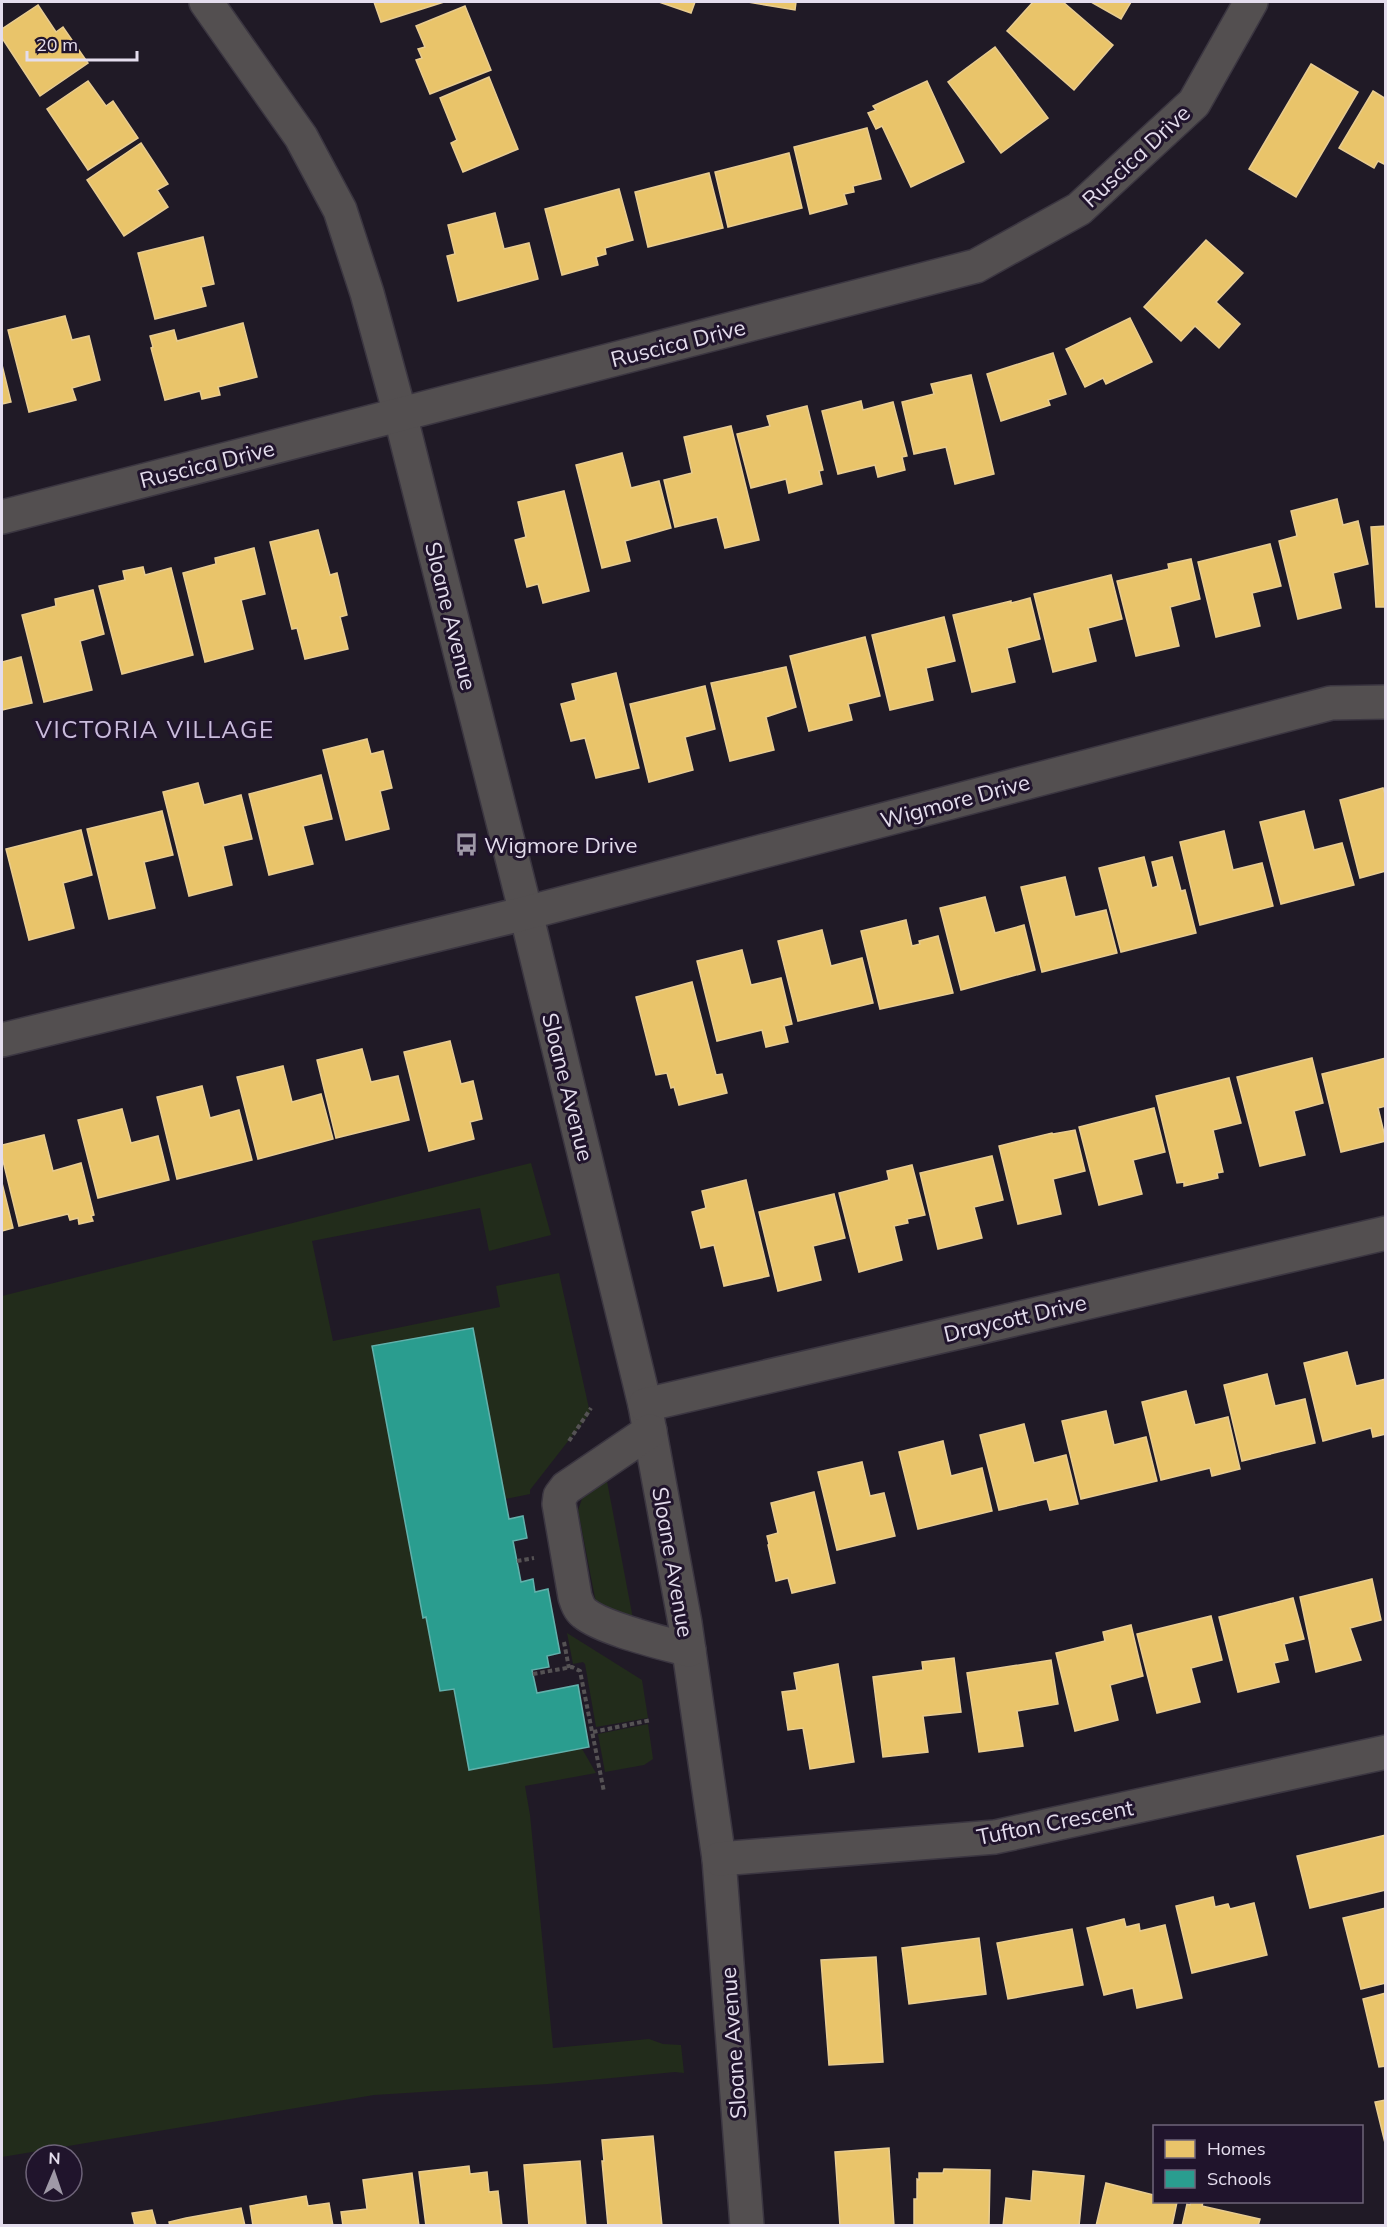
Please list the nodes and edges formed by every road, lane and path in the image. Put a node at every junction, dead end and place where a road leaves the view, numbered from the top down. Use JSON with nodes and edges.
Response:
{"nodes":[{"id":1,"x":207,"y":2,"type":"edge"},
{"id":2,"x":1251,"y":2,"type":"edge"},
{"id":3,"x":400,"y":414,"type":"junction"},
{"id":4,"x":2,"y":517,"type":"edge"},
{"id":5,"x":1386,"y":702,"type":"edge"},
{"id":6,"x":526,"y":913,"type":"junction"},
{"id":7,"x":2,"y":1040,"type":"edge"},
{"id":8,"x":1386,"y":1233,"type":"edge"},
{"id":9,"x":647,"y":1418,"type":"junction"},
{"id":10,"x":689,"y":1650,"type":"junction"},
{"id":11,"x":533,"y":1674,"type":"dead end"},
{"id":12,"x":651,"y":1720,"type":"dead end"},
{"id":13,"x":593,"y":1731,"type":"junction"},
{"id":14,"x":1386,"y":1752,"type":"edge"},
{"id":15,"x":604,"y":1792,"type":"dead end"},
{"id":16,"x":719,"y":1859,"type":"junction"},
{"id":17,"x":747,"y":2226,"type":"edge"}],
"edges":[{"from":1,"to":3,"type":"street","name":"Sloane Avenue"},
{"from":2,"to":3,"type":"street","name":"Ruscica Drive"},
{"from":3,"to":4,"type":"street","name":"Ruscica Drive"},
{"from":3,"to":6,"type":"street","name":"Sloane Avenue"},
{"from":5,"to":6,"type":"street","name":"Wigmore Drive"},
{"from":6,"to":7,"type":"street","name":"Wigmore Drive"},
{"from":6,"to":9,"type":"street","name":"Sloane Avenue"},
{"from":8,"to":9,"type":"street","name":"Draycott Drive"},
{"from":9,"to":10,"type":"street","name":"Sloane Avenue"},
{"from":9,"to":10,"type":"street"},
{"from":10,"to":16,"type":"street","name":"Sloane Avenue"},
{"from":11,"to":13,"type":"path"},
{"from":12,"to":13,"type":"path"},
{"from":13,"to":15,"type":"path"},
{"from":14,"to":16,"type":"street","name":"Tufton Crescent"},
{"from":16,"to":17,"type":"street","name":"Sloane Avenue"}]}
